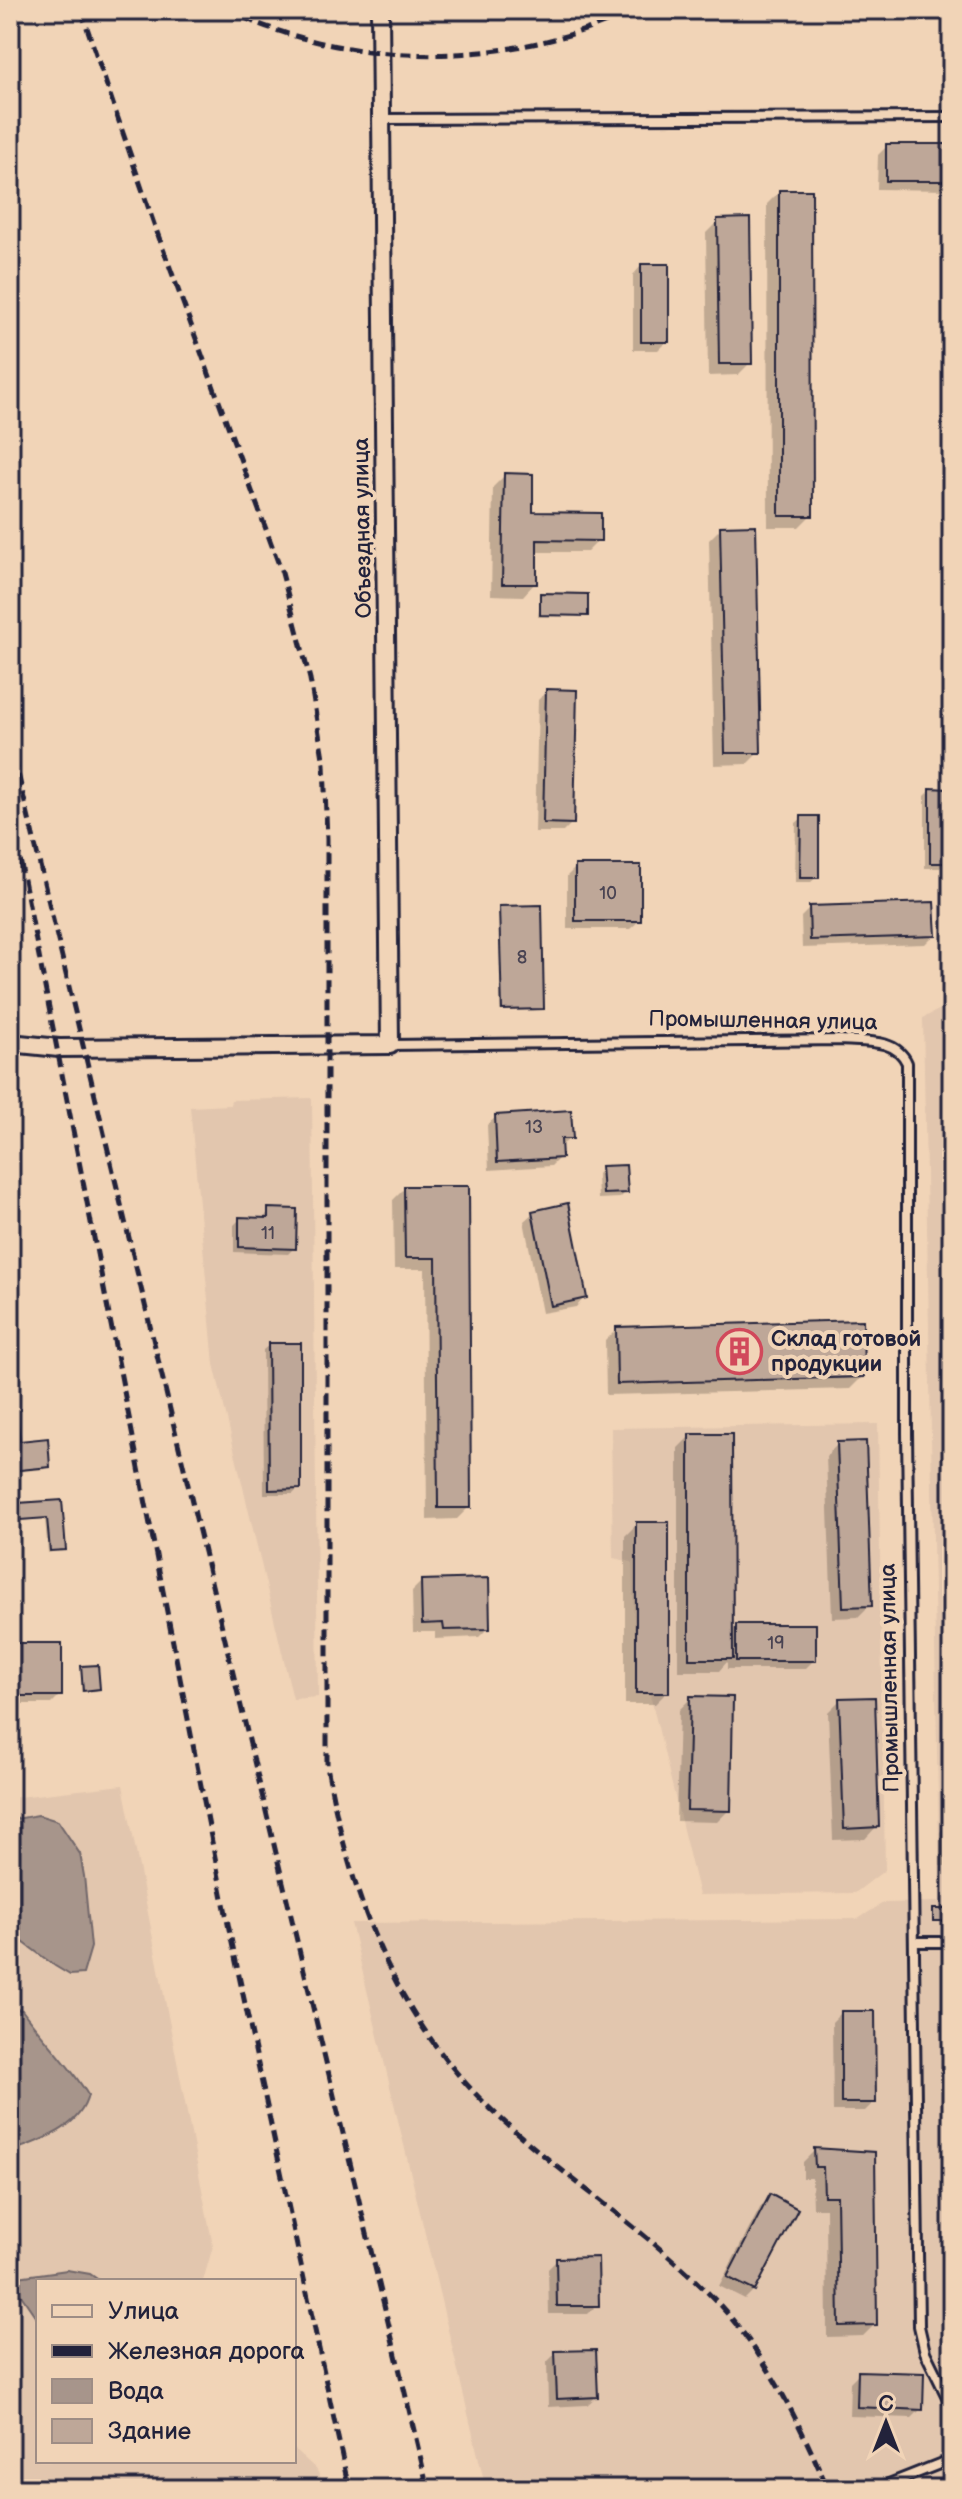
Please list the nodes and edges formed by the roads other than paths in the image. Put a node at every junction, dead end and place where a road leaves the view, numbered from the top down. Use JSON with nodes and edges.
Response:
{"nodes":[{"id":1,"x":380,"y":10,"type":"edge"},
{"id":2,"x":952,"y":117,"type":"edge"},
{"id":3,"x":381,"y":119,"type":"junction"},
{"id":4,"x":10,"y":1043,"type":"edge"},
{"id":5,"x":390,"y":1045,"type":"junction"},
{"id":6,"x":915,"y":1942,"type":"junction"},
{"id":7,"x":952,"y":1942,"type":"edge"},
{"id":8,"x":952,"y":2407,"type":"edge"},
{"id":9,"x":952,"y":2459,"type":"edge"},
{"id":10,"x":876,"y":2489,"type":"edge"}],
"edges":[{"from":1,"to":3,"type":"street","name":"Объездная улица"},
{"from":2,"to":3,"type":"lane"},
{"from":3,"to":5,"type":"street","name":"Объездная улица"},
{"from":4,"to":5,"type":"street","name":"Промышленная улица"},
{"from":5,"to":6,"type":"lane","name":"Промышленная улица"},
{"from":6,"to":7,"type":"lane"},
{"from":6,"to":8,"type":"lane"},
{"from":9,"to":10,"type":"lane"}]}
